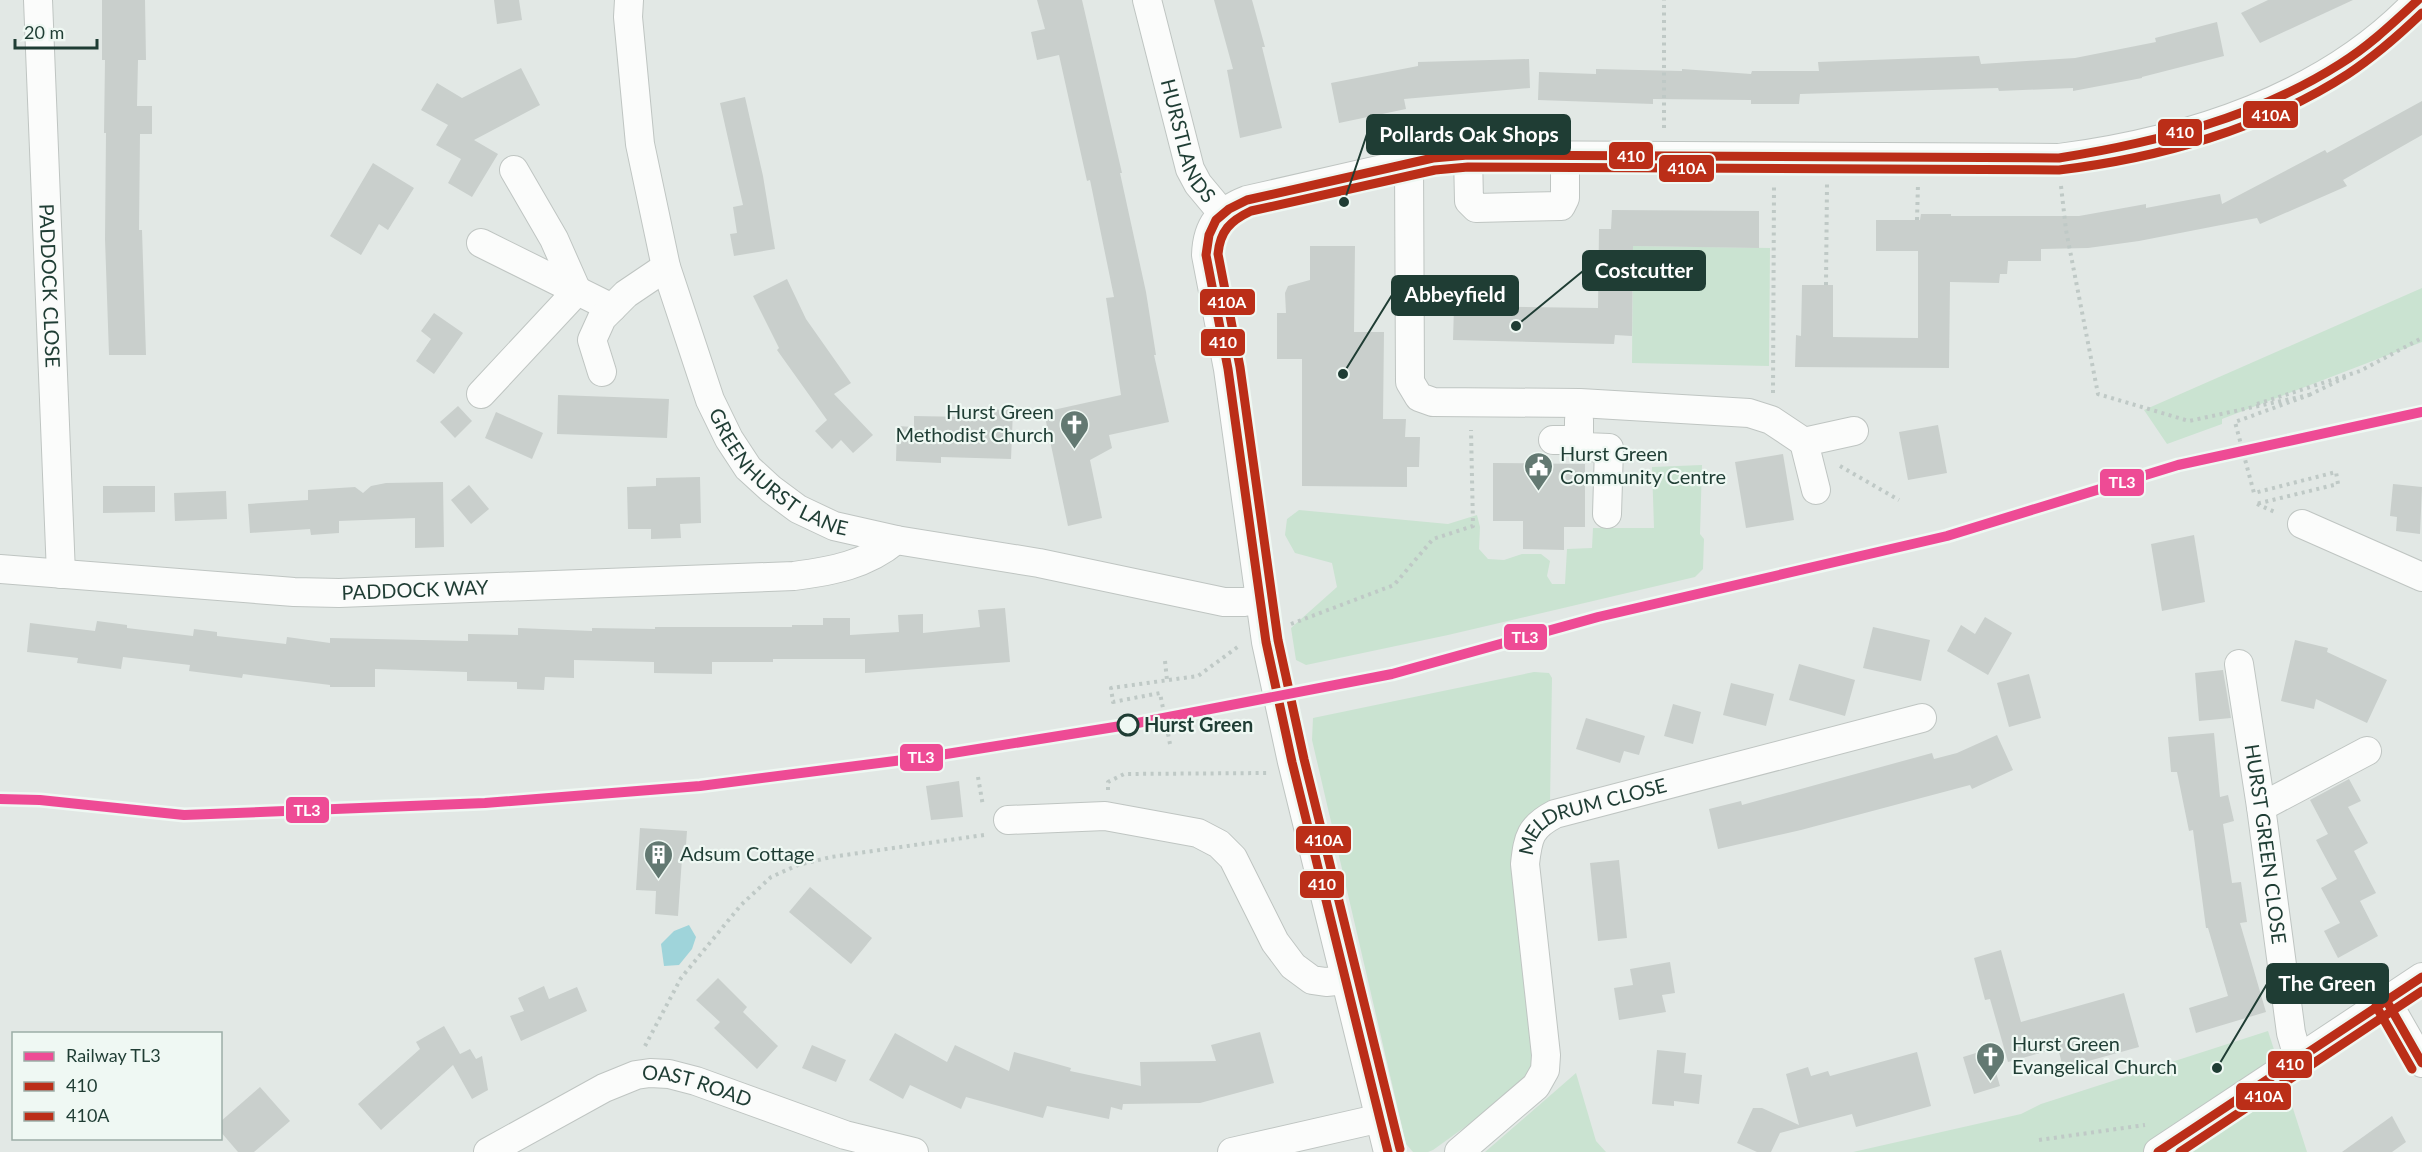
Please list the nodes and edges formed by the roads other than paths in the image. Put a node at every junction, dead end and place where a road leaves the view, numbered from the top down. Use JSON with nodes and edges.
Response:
{"nodes":[{"id":1,"x":38,"y":0,"type":"edge"},
{"id":2,"x":629,"y":0,"type":"edge"},
{"id":3,"x":1147,"y":0,"type":"edge"},
{"id":4,"x":2418,"y":0,"type":"edge"},
{"id":5,"x":1468,"y":155,"type":"junction"},
{"id":6,"x":1565,"y":157,"type":"junction"},
{"id":7,"x":1409,"y":163,"type":"junction"},
{"id":8,"x":514,"y":170,"type":"dead end"},
{"id":9,"x":1222,"y":214,"type":"junction"},
{"id":10,"x":481,"y":243,"type":"dead end"},
{"id":11,"x":666,"y":267,"type":"junction"},
{"id":12,"x":577,"y":291,"type":"junction"},
{"id":13,"x":612,"y":308,"type":"junction"},
{"id":14,"x":602,"y":372,"type":"dead end"},
{"id":15,"x":481,"y":394,"type":"dead end"},
{"id":16,"x":1580,"y":403,"type":"junction"},
{"id":17,"x":1854,"y":431,"type":"dead end"},
{"id":18,"x":1804,"y":442,"type":"junction"},
{"id":19,"x":1816,"y":490,"type":"dead end"},
{"id":20,"x":1607,"y":514,"type":"dead end"},
{"id":21,"x":2302,"y":524,"type":"dead end"},
{"id":22,"x":834,"y":526,"type":"junction"},
{"id":23,"x":896,"y":540,"type":"junction"},
{"id":24,"x":0,"y":569,"type":"edge"},
{"id":25,"x":829,"y":572,"type":"junction"},
{"id":26,"x":61,"y":574,"type":"junction"},
{"id":27,"x":2422,"y":577,"type":"edge"},
{"id":28,"x":1261,"y":599,"type":"junction"},
{"id":29,"x":2239,"y":664,"type":"dead end"},
{"id":30,"x":1922,"y":718,"type":"dead end"},
{"id":31,"x":2367,"y":751,"type":"dead end"},
{"id":32,"x":2261,"y":807,"type":"junction"},
{"id":33,"x":1008,"y":820,"type":"road end"},
{"id":34,"x":2422,"y":977,"type":"edge"},
{"id":35,"x":1346,"y":980,"type":"junction"},
{"id":36,"x":2386,"y":1000,"type":"junction"},
{"id":37,"x":2298,"y":1057,"type":"junction"},
{"id":38,"x":2422,"y":1063,"type":"edge"},
{"id":39,"x":1380,"y":1118,"type":"junction"},
{"id":40,"x":488,"y":1152,"type":"edge"},
{"id":41,"x":914,"y":1152,"type":"edge"},
{"id":42,"x":1232,"y":1152,"type":"edge"},
{"id":43,"x":1388,"y":1152,"type":"edge"},
{"id":44,"x":1459,"y":1152,"type":"edge"},
{"id":45,"x":2158,"y":1152,"type":"edge"}],
"edges":[{"from":1,"to":26,"type":"street","name":"PADDOCK CLOSE"},
{"from":2,"to":11,"type":"street","name":"GREENHURST LANE"},
{"from":3,"to":9,"type":"street","name":"HURSTLANDS"},
{"from":4,"to":6,"type":"street"},
{"from":5,"to":6,"type":"street"},
{"from":5,"to":6,"type":"street"},
{"from":5,"to":7,"type":"street"},
{"from":7,"to":9,"type":"street"},
{"from":7,"to":16,"type":"street"},
{"from":8,"to":12,"type":"street"},
{"from":9,"to":28,"type":"street","name":"HURSTLANDS"},
{"from":10,"to":12,"type":"street"},
{"from":11,"to":13,"type":"street"},
{"from":11,"to":22,"type":"street","name":"GREENHURST LANE"},
{"from":12,"to":13,"type":"street"},
{"from":12,"to":15,"type":"street"},
{"from":13,"to":14,"type":"street"},
{"from":16,"to":18,"type":"street"},
{"from":16,"to":20,"type":"street"},
{"from":17,"to":18,"type":"street"},
{"from":18,"to":19,"type":"street"},
{"from":21,"to":27,"type":"street"},
{"from":22,"to":23,"type":"street","name":"GREENHURST LANE"},
{"from":22,"to":25,"type":"street"},
{"from":23,"to":25,"type":"street","name":"PADDOCK WAY"},
{"from":23,"to":28,"type":"street","name":"GREENHURST LANE"},
{"from":24,"to":26,"type":"street","name":"PADDOCK WAY"},
{"from":25,"to":26,"type":"street","name":"PADDOCK WAY"},
{"from":28,"to":35,"type":"street","name":"HURSTLANDS"},
{"from":29,"to":32,"type":"street","name":"HURST GREEN CLOSE"},
{"from":30,"to":44,"type":"street","name":"MELDRUM CLOSE"},
{"from":31,"to":32,"type":"street"},
{"from":32,"to":37,"type":"street","name":"HURST GREEN CLOSE"},
{"from":33,"to":35,"type":"street"},
{"from":34,"to":36,"type":"street"},
{"from":35,"to":39,"type":"street"},
{"from":36,"to":37,"type":"street"},
{"from":36,"to":38,"type":"street"},
{"from":37,"to":45,"type":"street"},
{"from":39,"to":42,"type":"street"},
{"from":39,"to":43,"type":"street"},
{"from":40,"to":41,"type":"street","name":"OAST ROAD"}]}
